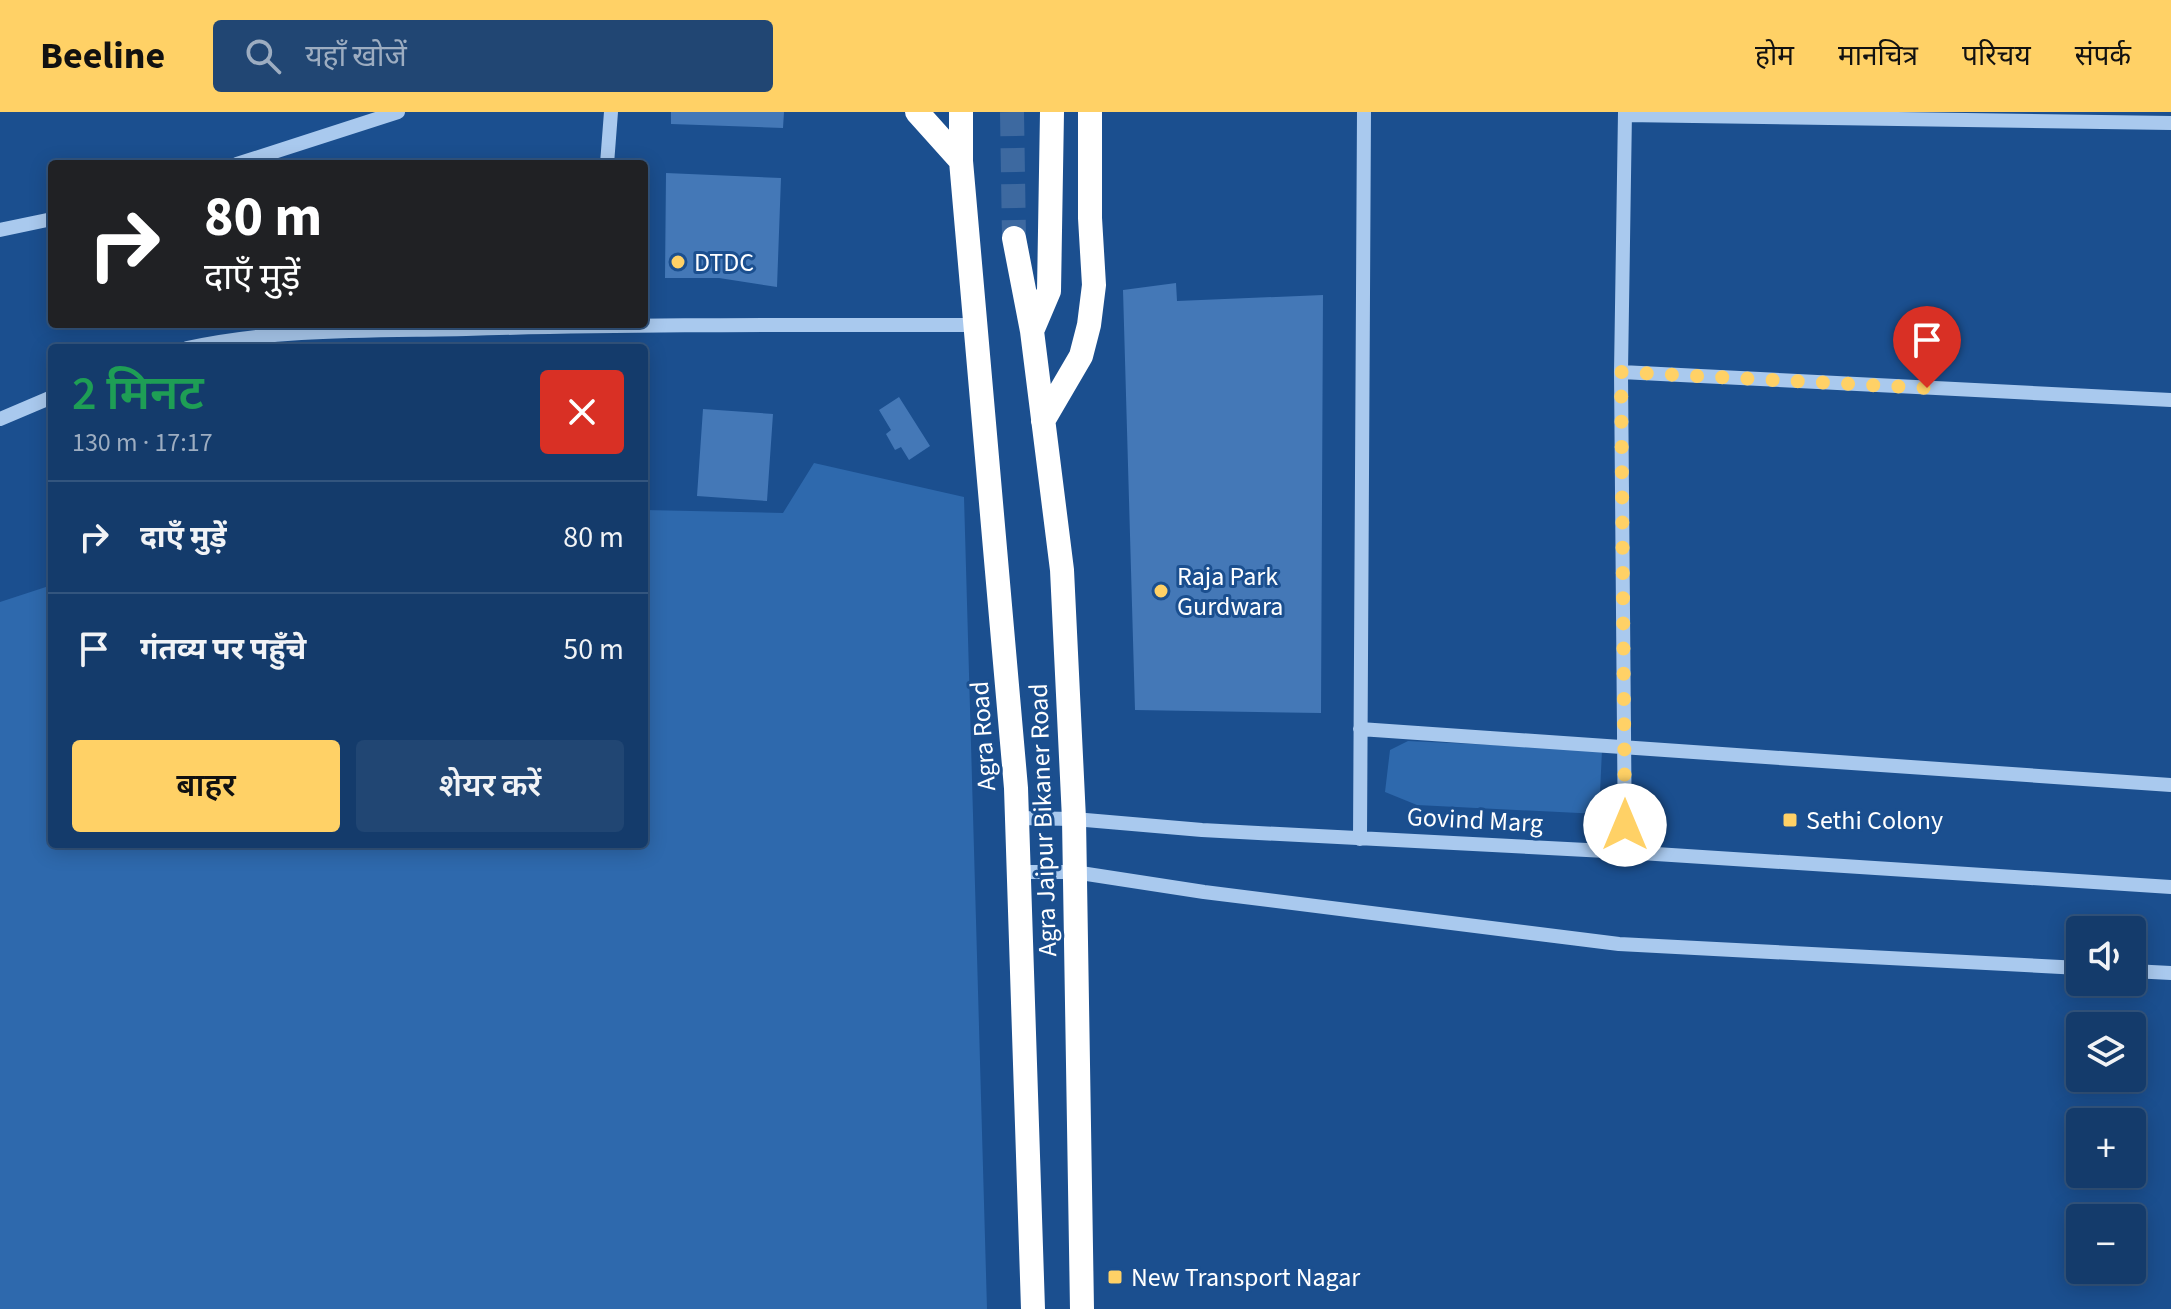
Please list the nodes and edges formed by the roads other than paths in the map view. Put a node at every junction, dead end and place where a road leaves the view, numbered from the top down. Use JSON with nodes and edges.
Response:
{"nodes":[{"id":1,"x":398,"y":112,"type":"edge"},
{"id":2,"x":611,"y":112,"type":"edge"},
{"id":3,"x":917,"y":112,"type":"edge"},
{"id":4,"x":961,"y":112,"type":"edge"},
{"id":5,"x":1052,"y":112,"type":"edge"},
{"id":6,"x":1090,"y":112,"type":"edge"},
{"id":7,"x":1364,"y":112,"type":"edge"},
{"id":8,"x":1625,"y":114,"type":"edge"},
{"id":9,"x":2171,"y":123,"type":"edge"},
{"id":10,"x":249,"y":160,"type":"edge"},
{"id":11,"x":607,"y":160,"type":"edge"},
{"id":12,"x":961,"y":161,"type":"junction"},
{"id":13,"x":48,"y":220,"type":"edge"},
{"id":14,"x":0,"y":230,"type":"edge"},
{"id":15,"x":1014,"y":238,"type":"tunnel mouth"},
{"id":16,"x":648,"y":325,"type":"edge"},
{"id":17,"x":976,"y":325,"type":"junction"},
{"id":18,"x":484,"y":328,"type":"edge"},
{"id":19,"x":1032,"y":331,"type":"junction"},
{"id":20,"x":205,"y":344,"type":"edge"},
{"id":21,"x":1621,"y":372,"type":"junction"},
{"id":22,"x":48,"y":399,"type":"edge"},
{"id":23,"x":2171,"y":400,"type":"edge"},
{"id":24,"x":0,"y":419,"type":"edge"},
{"id":25,"x":1043,"y":421,"type":"junction"},
{"id":26,"x":1360,"y":729,"type":"junction"},
{"id":27,"x":1626,"y":746,"type":"junction"},
{"id":28,"x":2171,"y":785,"type":"edge"},
{"id":29,"x":1016,"y":818,"type":"junction"},
{"id":30,"x":1074,"y":819,"type":"junction"},
{"id":31,"x":1360,"y":839,"type":"junction"},
{"id":32,"x":1625,"y":852,"type":"junction"},
{"id":33,"x":1018,"y":872,"type":"junction"},
{"id":34,"x":1074,"y":872,"type":"junction"},
{"id":35,"x":2171,"y":887,"type":"edge"},
{"id":36,"x":2066,"y":967,"type":"edge"},
{"id":37,"x":2146,"y":972,"type":"edge"},
{"id":38,"x":2171,"y":973,"type":"edge"},
{"id":39,"x":1033,"y":1309,"type":"edge"},
{"id":40,"x":1082,"y":1309,"type":"edge"}],
"edges":[{"from":1,"to":10,"type":"street"},
{"from":2,"to":11,"type":"street"},
{"from":3,"to":12,"type":"highway"},
{"from":4,"to":12,"type":"highway","name":"Agra Road"},
{"from":5,"to":19,"type":"highway"},
{"from":6,"to":25,"type":"highway"},
{"from":7,"to":26,"type":"street"},
{"from":8,"to":9,"type":"street"},
{"from":8,"to":21,"type":"street"},
{"from":12,"to":17,"type":"highway","name":"Agra Road"},
{"from":13,"to":14,"type":"street"},
{"from":15,"to":19,"type":"highway","name":"Agra Jaipur Bikaner Road"},
{"from":16,"to":17,"type":"street"},
{"from":17,"to":29,"type":"highway","name":"Agra Road"},
{"from":18,"to":20,"type":"street"},
{"from":19,"to":25,"type":"highway","name":"Agra Jaipur Bikaner Road"},
{"from":21,"to":23,"type":"street"},
{"from":21,"to":27,"type":"street"},
{"from":22,"to":24,"type":"street"},
{"from":25,"to":30,"type":"highway","name":"Agra Jaipur Bikaner Road"},
{"from":26,"to":27,"type":"street"},
{"from":26,"to":31,"type":"street"},
{"from":27,"to":28,"type":"street"},
{"from":27,"to":32,"type":"street"},
{"from":29,"to":30,"type":"street","name":"Govind Marg"},
{"from":29,"to":33,"type":"highway","name":"Agra Road"},
{"from":30,"to":31,"type":"street","name":"Govind Marg"},
{"from":30,"to":34,"type":"highway","name":"Agra Jaipur Bikaner Road"},
{"from":31,"to":32,"type":"street","name":"Govind Marg"},
{"from":32,"to":35,"type":"street","name":"Govind Marg"},
{"from":33,"to":34,"type":"street"},
{"from":33,"to":39,"type":"highway","name":"Agra Road"},
{"from":34,"to":36,"type":"street"},
{"from":34,"to":40,"type":"highway","name":"Agra Jaipur Bikaner Road"},
{"from":37,"to":38,"type":"street"}]}
